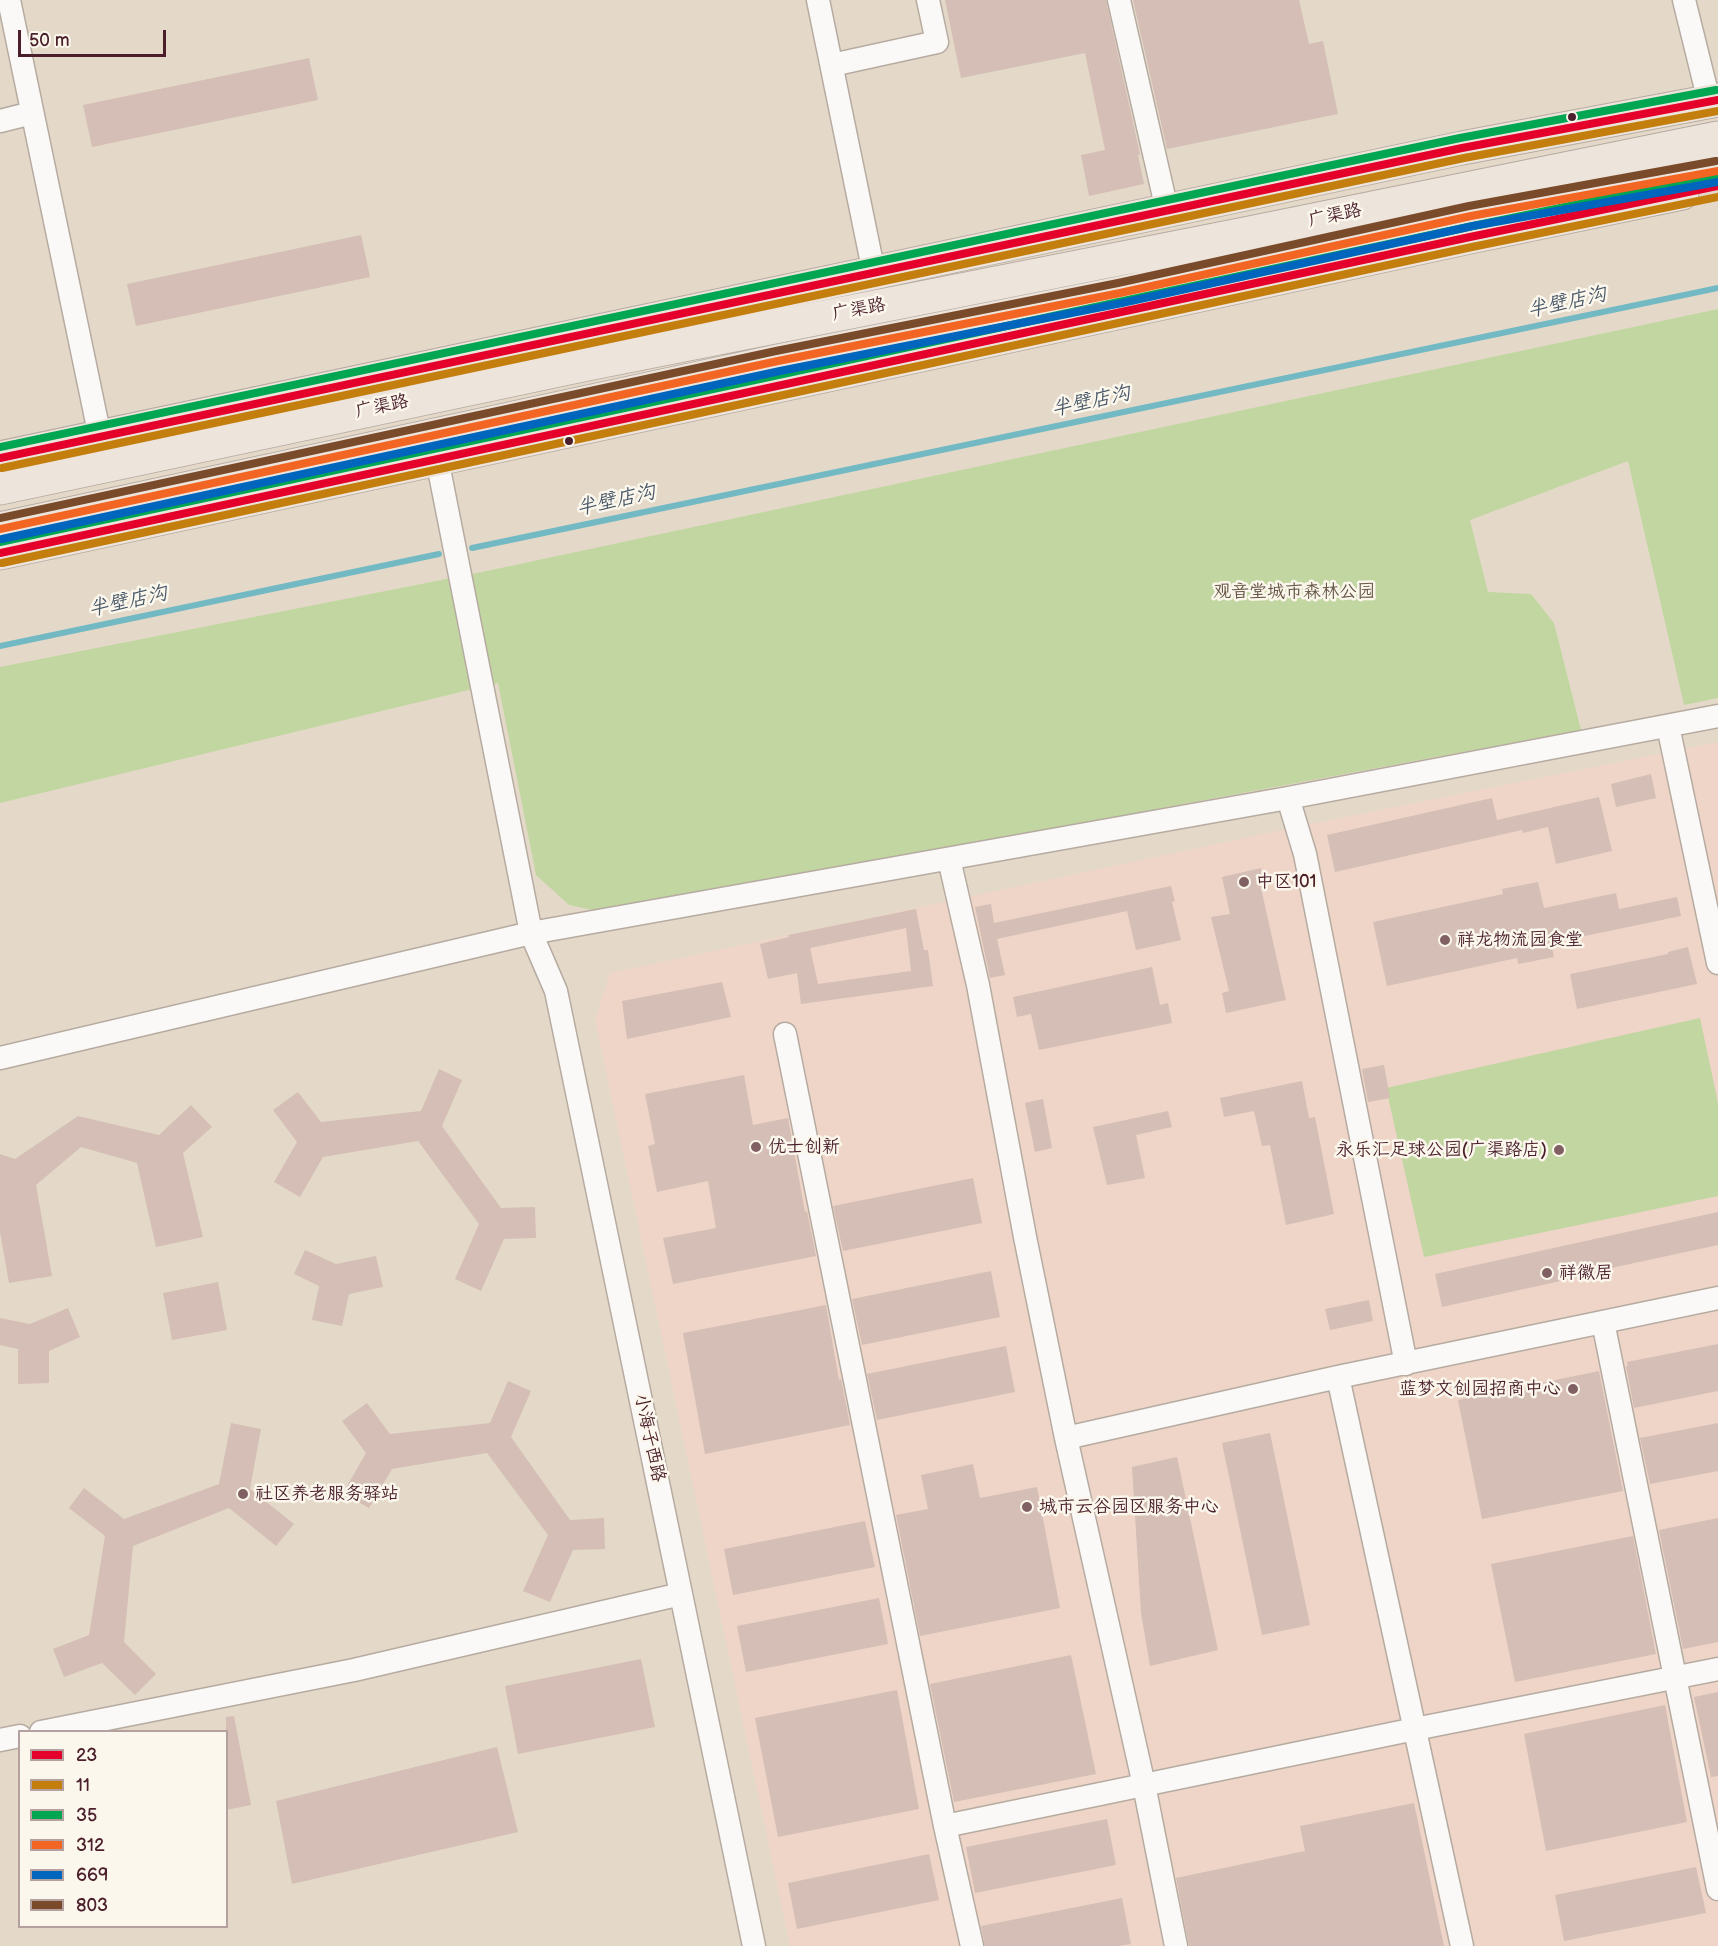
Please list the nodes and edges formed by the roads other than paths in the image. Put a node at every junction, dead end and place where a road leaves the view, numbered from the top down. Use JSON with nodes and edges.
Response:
{"nodes":[{"id":1,"x":9,"y":0,"type":"edge"},
{"id":2,"x":818,"y":0,"type":"edge"},
{"id":3,"x":928,"y":0,"type":"edge"},
{"id":4,"x":1119,"y":0,"type":"edge"},
{"id":5,"x":1684,"y":0,"type":"edge"},
{"id":6,"x":832,"y":65,"type":"junction"},
{"id":7,"x":1713,"y":100,"type":"edge"},
{"id":8,"x":32,"y":112,"type":"junction"},
{"id":9,"x":0,"y":121,"type":"edge"},
{"id":10,"x":1718,"y":138,"type":"edge"},
{"id":11,"x":1718,"y":171,"type":"edge"},
{"id":12,"x":1718,"y":186,"type":"edge"},
{"id":13,"x":1167,"y":210,"type":"junction"},
{"id":14,"x":874,"y":273,"type":"junction"},
{"id":15,"x":100,"y":437,"type":"junction"},
{"id":16,"x":0,"y":458,"type":"edge"},
{"id":17,"x":437,"y":459,"type":"junction"},
{"id":18,"x":0,"y":488,"type":"edge"},
{"id":19,"x":0,"y":530,"type":"edge"},
{"id":20,"x":0,"y":553,"type":"edge"},
{"id":21,"x":1718,"y":716,"type":"edge"},
{"id":22,"x":1668,"y":726,"type":"junction"},
{"id":23,"x":1288,"y":798,"type":"junction"},
{"id":24,"x":949,"y":859,"type":"junction"},
{"id":25,"x":531,"y":933,"type":"junction"},
{"id":26,"x":1718,"y":963,"type":"edge"},
{"id":27,"x":785,"y":1034,"type":"dead end"},
{"id":28,"x":0,"y":1058,"type":"edge"},
{"id":29,"x":1718,"y":1298,"type":"edge"},
{"id":30,"x":1603,"y":1322,"type":"junction"},
{"id":31,"x":1406,"y":1364,"type":"junction"},
{"id":32,"x":1338,"y":1377,"type":"junction"},
{"id":33,"x":1066,"y":1438,"type":"junction"},
{"id":34,"x":681,"y":1594,"type":"junction"},
{"id":35,"x":1718,"y":1669,"type":"edge"},
{"id":36,"x":1676,"y":1678,"type":"junction"},
{"id":37,"x":1415,"y":1729,"type":"junction"},
{"id":38,"x":46,"y":1730,"type":"edge"},
{"id":39,"x":18,"y":1736,"type":"edge"},
{"id":40,"x":0,"y":1740,"type":"edge"},
{"id":41,"x":1144,"y":1785,"type":"junction"},
{"id":42,"x":945,"y":1826,"type":"junction"},
{"id":43,"x":1718,"y":1889,"type":"edge"},
{"id":44,"x":754,"y":1946,"type":"edge"},
{"id":45,"x":972,"y":1946,"type":"edge"},
{"id":46,"x":1176,"y":1946,"type":"edge"},
{"id":47,"x":1462,"y":1946,"type":"edge"}],
"edges":[{"from":1,"to":8,"type":"street"},
{"from":2,"to":6,"type":"street"},
{"from":3,"to":6,"type":"street"},
{"from":4,"to":13,"type":"street"},
{"from":5,"to":7,"type":"street"},
{"from":6,"to":14,"type":"street"},
{"from":7,"to":13,"type":"main road","name":"广渠路"},
{"from":8,"to":9,"type":"street"},
{"from":8,"to":15,"type":"street"},
{"from":10,"to":18,"type":"main road","name":"广渠路"},
{"from":11,"to":19,"type":"main road","name":"广渠路"},
{"from":12,"to":17,"type":"main road"},
{"from":13,"to":14,"type":"main road","name":"广渠路"},
{"from":14,"to":15,"type":"main road","name":"广渠路"},
{"from":15,"to":16,"type":"main road","name":"广渠路"},
{"from":17,"to":20,"type":"main road"},
{"from":17,"to":25,"type":"street","name":"小海子西路"},
{"from":21,"to":22,"type":"street"},
{"from":22,"to":23,"type":"street"},
{"from":22,"to":26,"type":"street"},
{"from":23,"to":24,"type":"street"},
{"from":23,"to":31,"type":"street"},
{"from":24,"to":25,"type":"street"},
{"from":24,"to":33,"type":"street"},
{"from":25,"to":28,"type":"street"},
{"from":25,"to":34,"type":"street","name":"小海子西路"},
{"from":27,"to":42,"type":"street"},
{"from":29,"to":30,"type":"street"},
{"from":30,"to":31,"type":"street"},
{"from":30,"to":36,"type":"street"},
{"from":31,"to":32,"type":"street"},
{"from":32,"to":33,"type":"street"},
{"from":32,"to":37,"type":"street"},
{"from":33,"to":41,"type":"street"},
{"from":34,"to":38,"type":"street"},
{"from":34,"to":44,"type":"street","name":"小海子西路"},
{"from":35,"to":36,"type":"street"},
{"from":36,"to":37,"type":"street"},
{"from":36,"to":43,"type":"street"},
{"from":37,"to":41,"type":"street"},
{"from":37,"to":47,"type":"street"},
{"from":39,"to":40,"type":"street"},
{"from":41,"to":42,"type":"street"},
{"from":41,"to":46,"type":"street"},
{"from":42,"to":45,"type":"street"}]}
